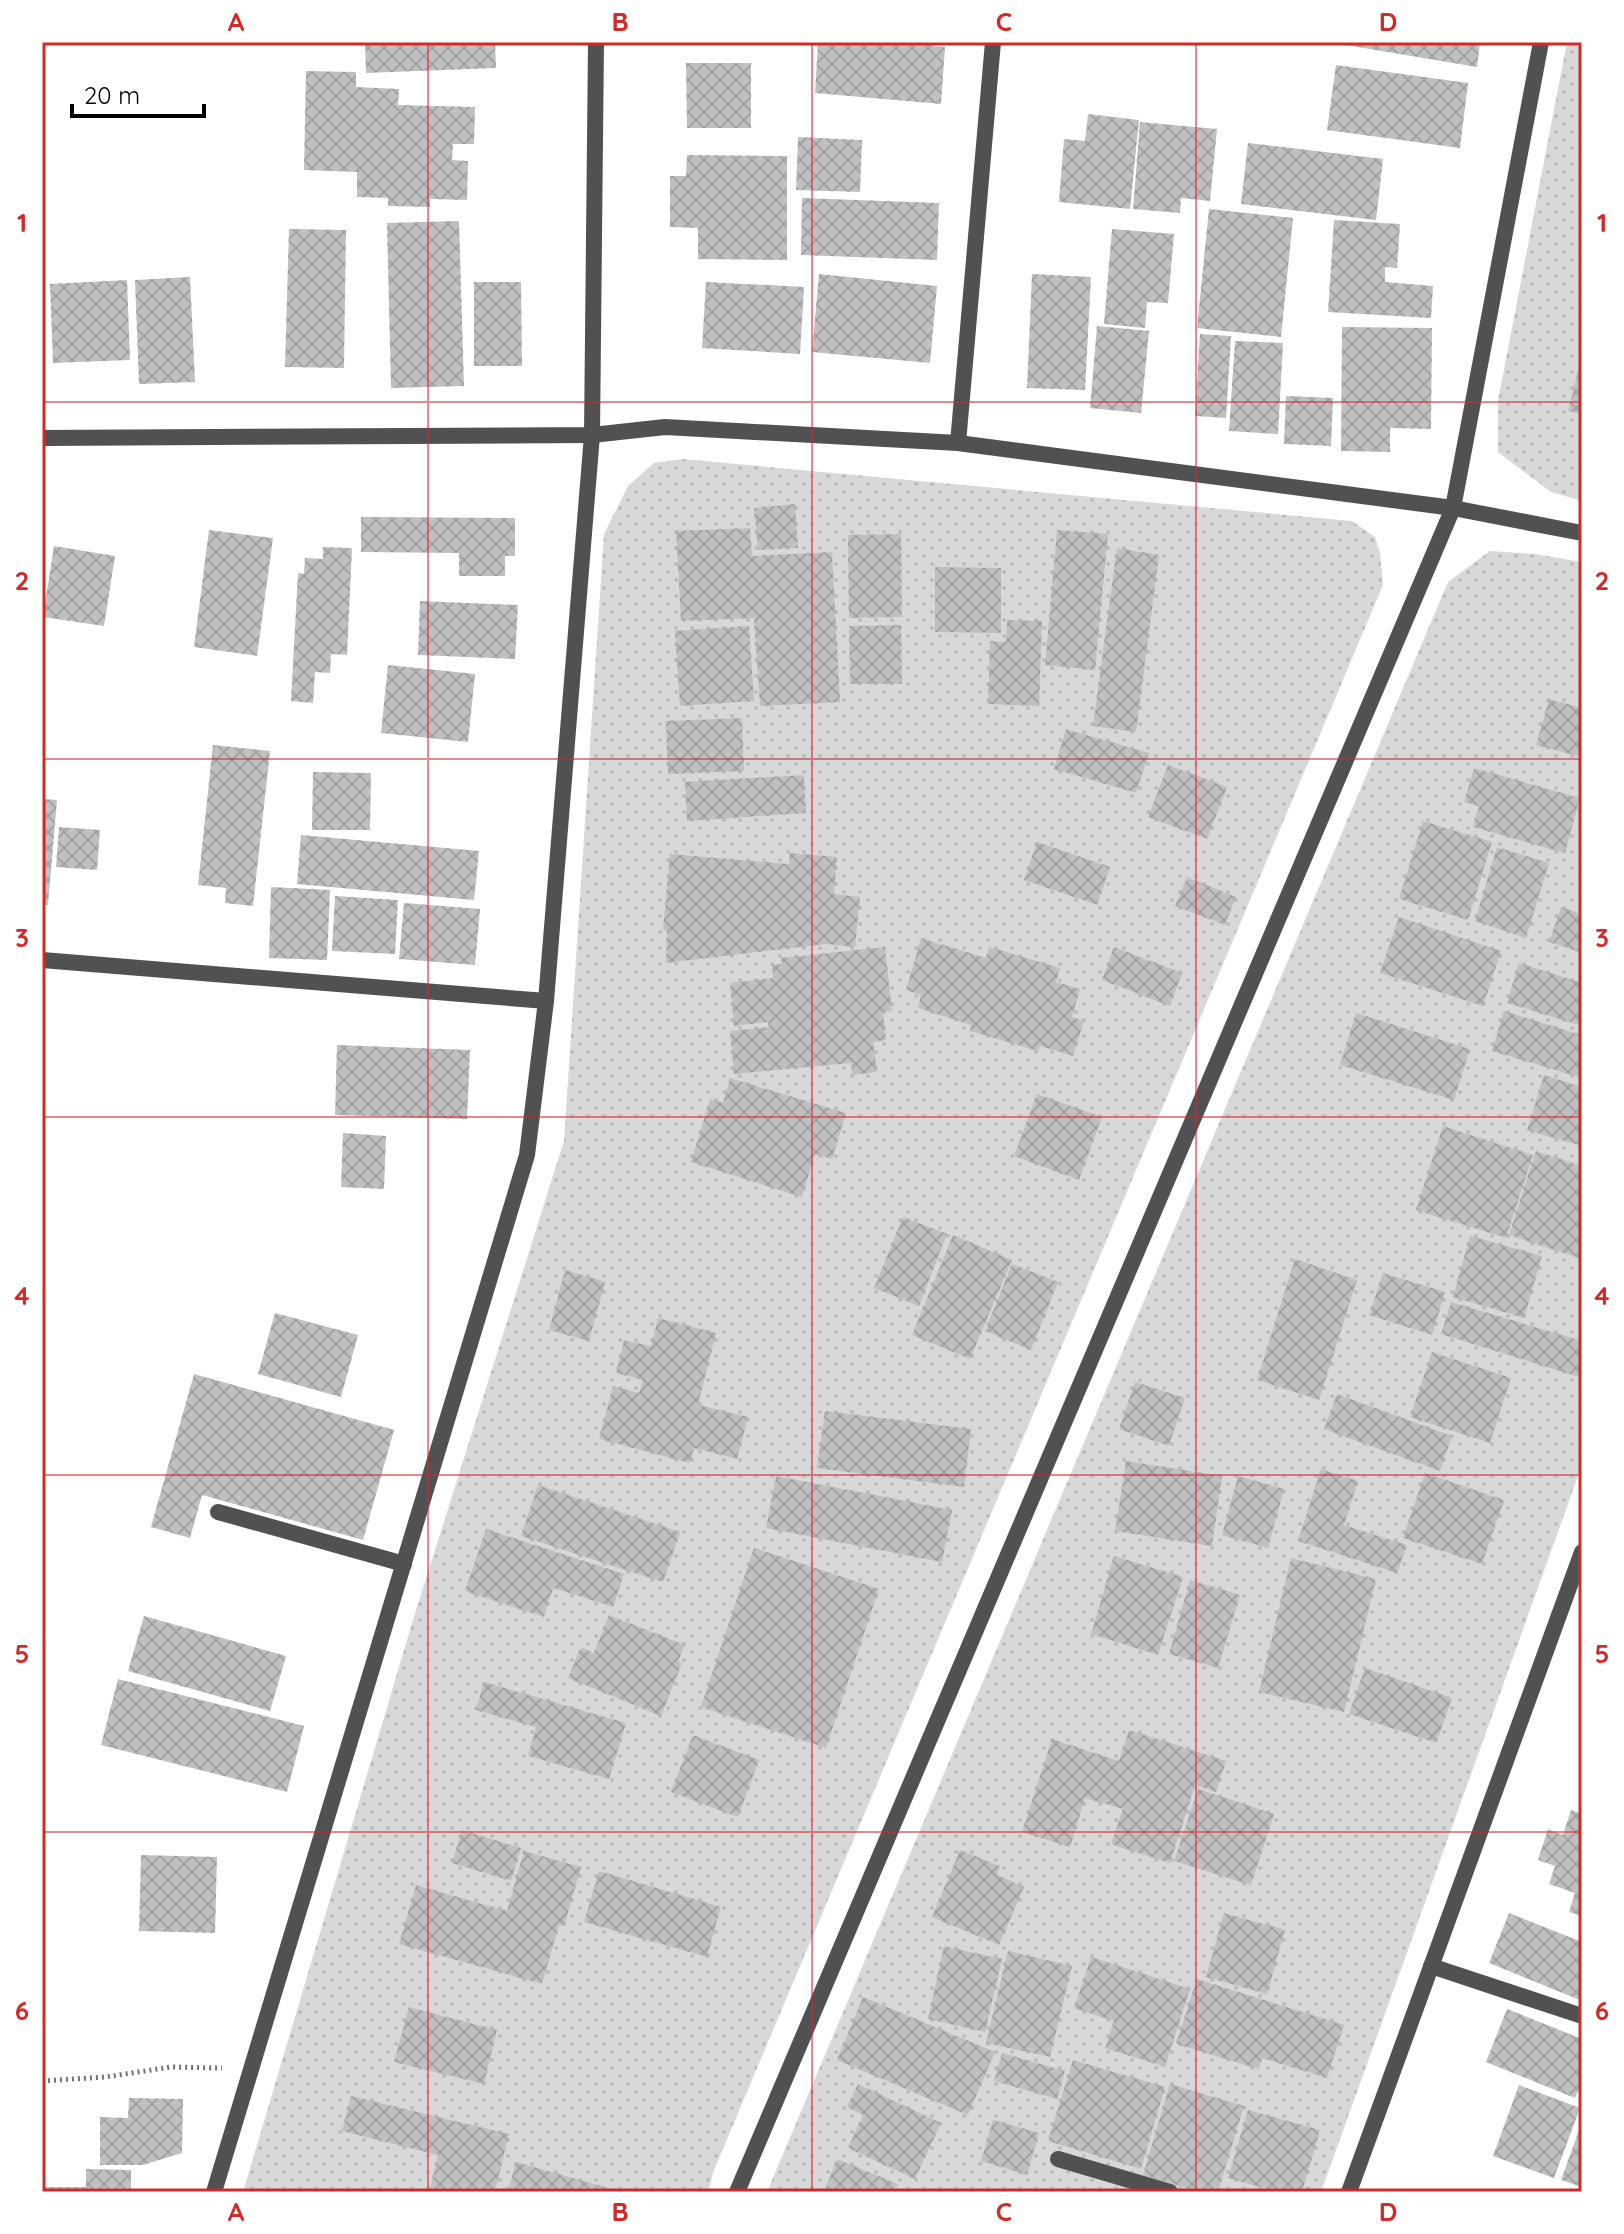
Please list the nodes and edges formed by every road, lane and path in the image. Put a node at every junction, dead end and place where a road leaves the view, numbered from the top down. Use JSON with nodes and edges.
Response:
{"nodes":[{"id":1,"x":596,"y":42,"type":"edge"},
{"id":2,"x":993,"y":42,"type":"edge"},
{"id":3,"x":1541,"y":42,"type":"edge"},
{"id":4,"x":592,"y":435,"type":"junction"},
{"id":5,"x":42,"y":438,"type":"edge"},
{"id":6,"x":958,"y":443,"type":"junction"},
{"id":7,"x":1453,"y":508,"type":"junction"},
{"id":8,"x":1582,"y":533,"type":"edge"},
{"id":9,"x":42,"y":960,"type":"edge"},
{"id":10,"x":546,"y":1001,"type":"junction"},
{"id":11,"x":218,"y":1512,"type":"dead end"},
{"id":12,"x":1582,"y":1552,"type":"edge"},
{"id":13,"x":404,"y":1564,"type":"junction"},
{"id":14,"x":1431,"y":1966,"type":"junction"},
{"id":15,"x":1582,"y":2016,"type":"edge"},
{"id":16,"x":251,"y":2068,"type":"junction"},
{"id":17,"x":42,"y":2081,"type":"edge"},
{"id":18,"x":1058,"y":2159,"type":"dead end"},
{"id":19,"x":214,"y":2192,"type":"edge"},
{"id":20,"x":737,"y":2192,"type":"edge"},
{"id":21,"x":1170,"y":2192,"type":"edge"},
{"id":22,"x":1349,"y":2192,"type":"edge"}],
"edges":[{"from":1,"to":4,"type":"street"},
{"from":2,"to":6,"type":"street"},
{"from":3,"to":7,"type":"street"},
{"from":4,"to":5,"type":"street"},
{"from":4,"to":6,"type":"street"},
{"from":4,"to":10,"type":"street"},
{"from":6,"to":7,"type":"street"},
{"from":7,"to":8,"type":"street"},
{"from":7,"to":20,"type":"street"},
{"from":9,"to":10,"type":"street"},
{"from":10,"to":13,"type":"street"},
{"from":11,"to":13,"type":"street"},
{"from":12,"to":14,"type":"street"},
{"from":13,"to":16,"type":"street"},
{"from":14,"to":15,"type":"street"},
{"from":14,"to":22,"type":"street"},
{"from":16,"to":17,"type":"path"},
{"from":16,"to":19,"type":"street"},
{"from":18,"to":21,"type":"street"}]}
